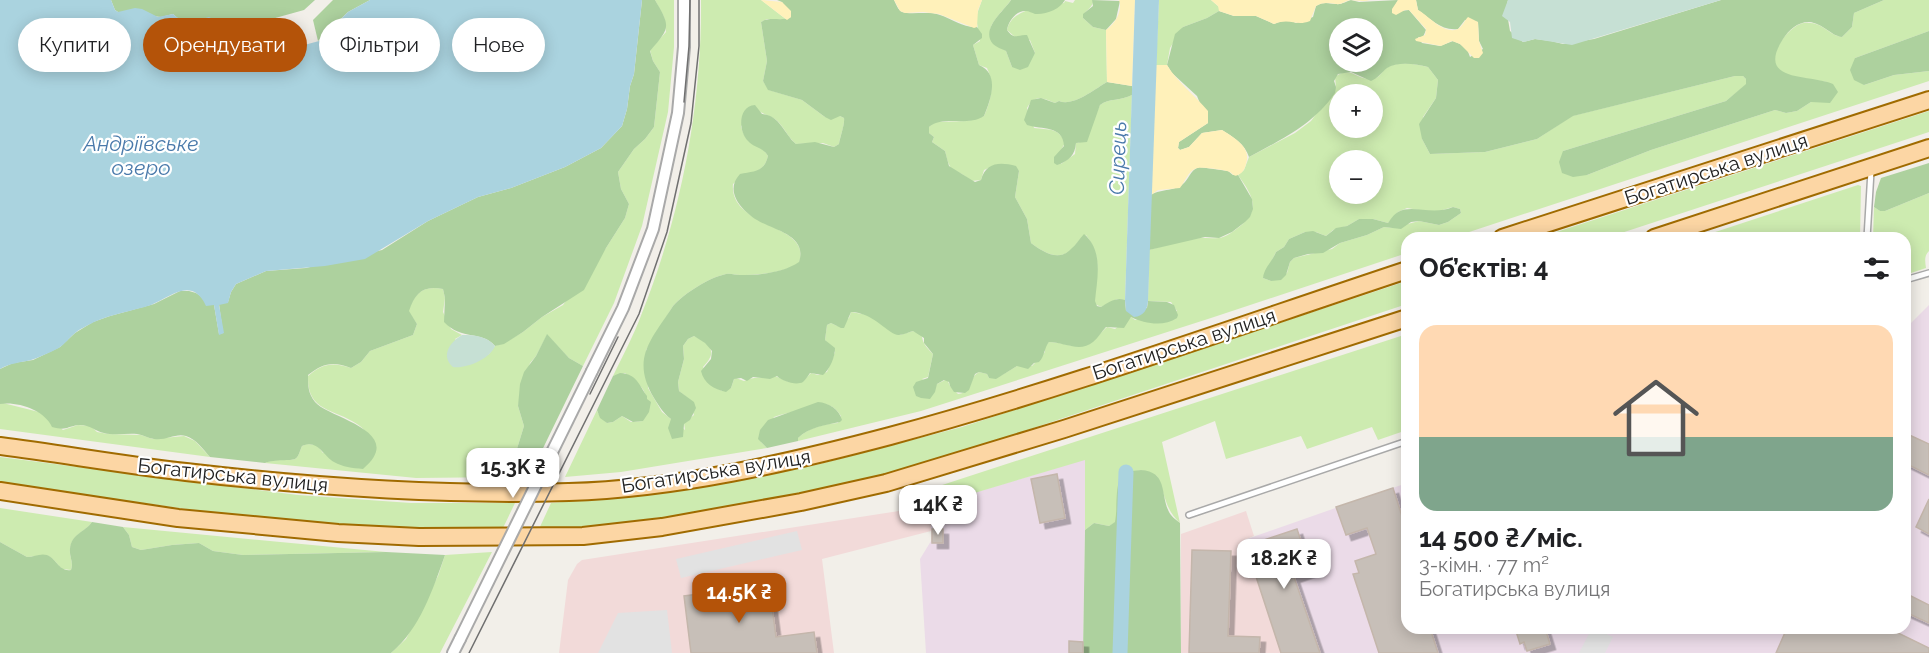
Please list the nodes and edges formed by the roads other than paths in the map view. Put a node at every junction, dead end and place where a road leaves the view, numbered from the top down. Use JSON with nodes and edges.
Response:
{"nodes":[{"id":1,"x":684,"y":0,"type":"edge"},
{"id":2,"x":1929,"y":100,"type":"edge"},
{"id":3,"x":1929,"y":148,"type":"edge"},
{"id":4,"x":1871,"y":167,"type":"junction"},
{"id":5,"x":1521,"y":232,"type":"edge"},
{"id":6,"x":1672,"y":232,"type":"edge"},
{"id":7,"x":1867,"y":232,"type":"edge"},
{"id":8,"x":1401,"y":272,"type":"edge"},
{"id":9,"x":1929,"y":273,"type":"edge"},
{"id":10,"x":1911,"y":278,"type":"edge"},
{"id":11,"x":1401,"y":320,"type":"edge"},
{"id":12,"x":1401,"y":443,"type":"edge"},
{"id":13,"x":0,"y":446,"type":"edge"},
{"id":14,"x":0,"y":492,"type":"edge"},
{"id":15,"x":1189,"y":515,"type":"dead end"},
{"id":16,"x":453,"y":653,"type":"edge"}],
"edges":[{"from":1,"to":16,"type":"street","bridge":true},
{"from":2,"to":5,"type":"main road","name":"Богатирська вулиця"},
{"from":3,"to":4,"type":"main road"},
{"from":4,"to":6,"type":"main road"},
{"from":4,"to":7,"type":"lane"},
{"from":8,"to":13,"type":"main road","name":"Богатирська вулиця"},
{"from":9,"to":10,"type":"lane"},
{"from":11,"to":14,"type":"main road"},
{"from":12,"to":15,"type":"lane"}]}
